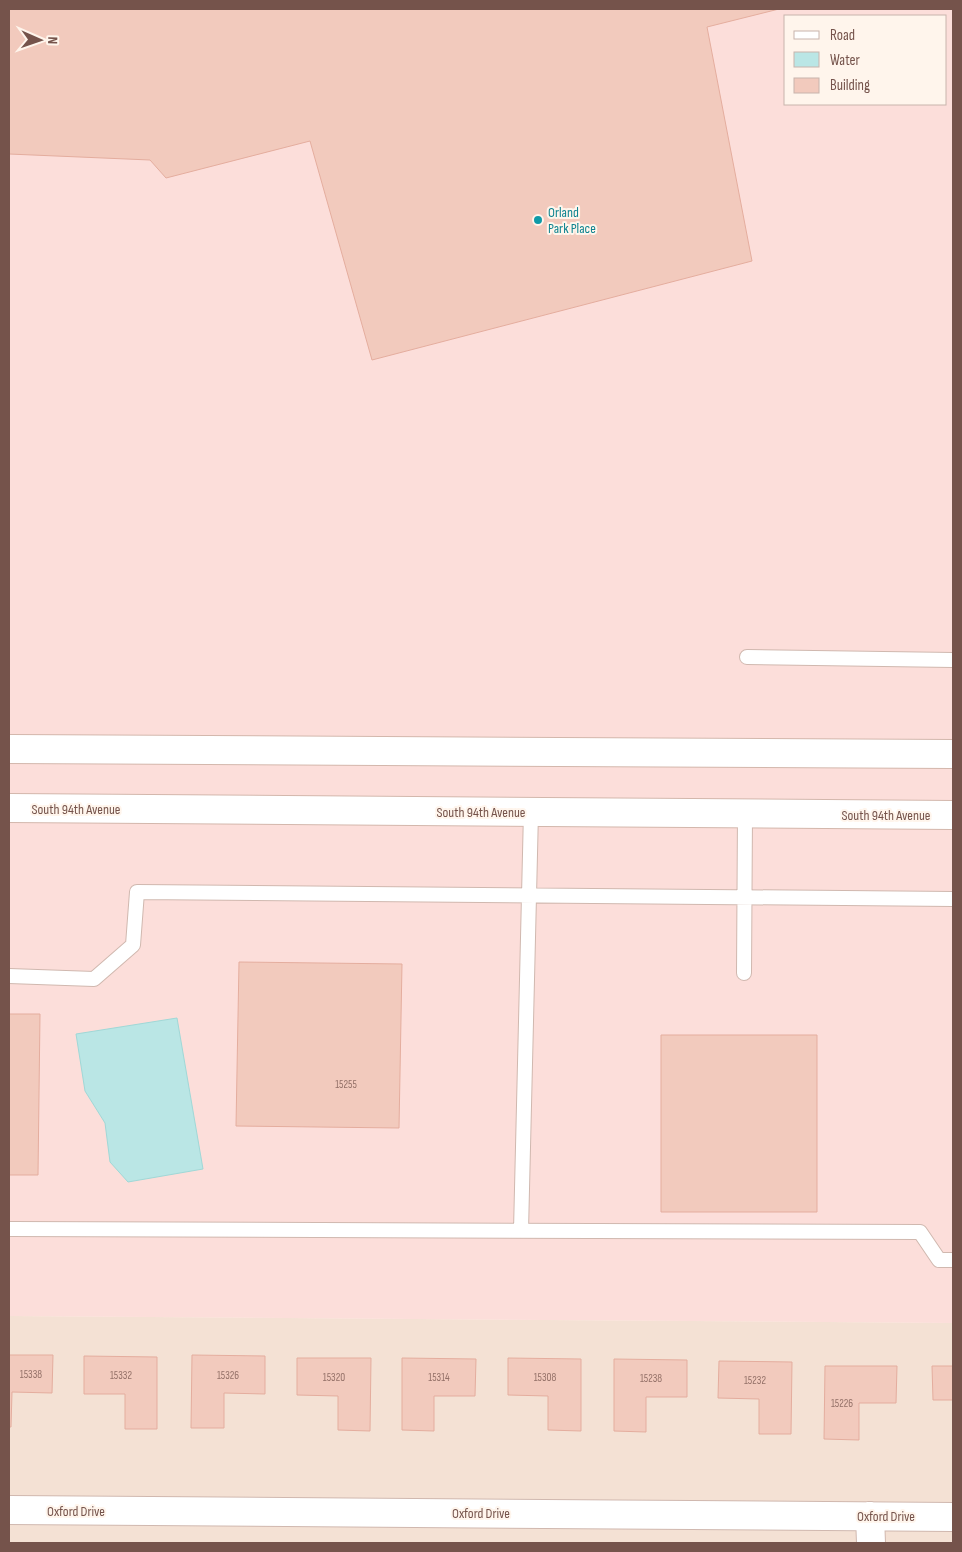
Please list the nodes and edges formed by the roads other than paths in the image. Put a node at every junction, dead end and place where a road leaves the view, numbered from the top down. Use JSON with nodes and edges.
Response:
{"nodes":[{"id":1,"x":747,"y":657,"type":"dead end"},
{"id":2,"x":953,"y":660,"type":"edge"},
{"id":3,"x":9,"y":748,"type":"edge"},
{"id":4,"x":953,"y":754,"type":"edge"},
{"id":5,"x":9,"y":808,"type":"edge"},
{"id":6,"x":531,"y":812,"type":"junction"},
{"id":7,"x":745,"y":814,"type":"junction"},
{"id":8,"x":953,"y":815,"type":"edge"},
{"id":9,"x":529,"y":895,"type":"junction"},
{"id":10,"x":745,"y":897,"type":"junction"},
{"id":11,"x":953,"y":899,"type":"edge"},
{"id":12,"x":744,"y":973,"type":"dead end"},
{"id":13,"x":9,"y":976,"type":"edge"},
{"id":14,"x":9,"y":1229,"type":"edge"},
{"id":15,"x":520,"y":1231,"type":"junction"},
{"id":16,"x":953,"y":1260,"type":"edge"},
{"id":17,"x":9,"y":1510,"type":"edge"},
{"id":18,"x":870,"y":1516,"type":"junction"},
{"id":19,"x":953,"y":1517,"type":"edge"},
{"id":20,"x":871,"y":1543,"type":"edge"}],
"edges":[{"from":1,"to":2,"type":"lane"},
{"from":3,"to":4,"type":"street"},
{"from":5,"to":6,"type":"street","name":"South 94th Avenue"},
{"from":6,"to":7,"type":"street","name":"South 94th Avenue"},
{"from":6,"to":9,"type":"lane"},
{"from":7,"to":8,"type":"street","name":"South 94th Avenue"},
{"from":7,"to":10,"type":"lane"},
{"from":9,"to":10,"type":"lane"},
{"from":9,"to":13,"type":"lane"},
{"from":9,"to":15,"type":"lane"},
{"from":10,"to":11,"type":"lane"},
{"from":10,"to":12,"type":"lane"},
{"from":14,"to":15,"type":"lane"},
{"from":15,"to":16,"type":"lane"},
{"from":17,"to":18,"type":"street","name":"Oxford Drive"},
{"from":18,"to":19,"type":"street","name":"Oxford Drive"},
{"from":18,"to":20,"type":"street"}]}
